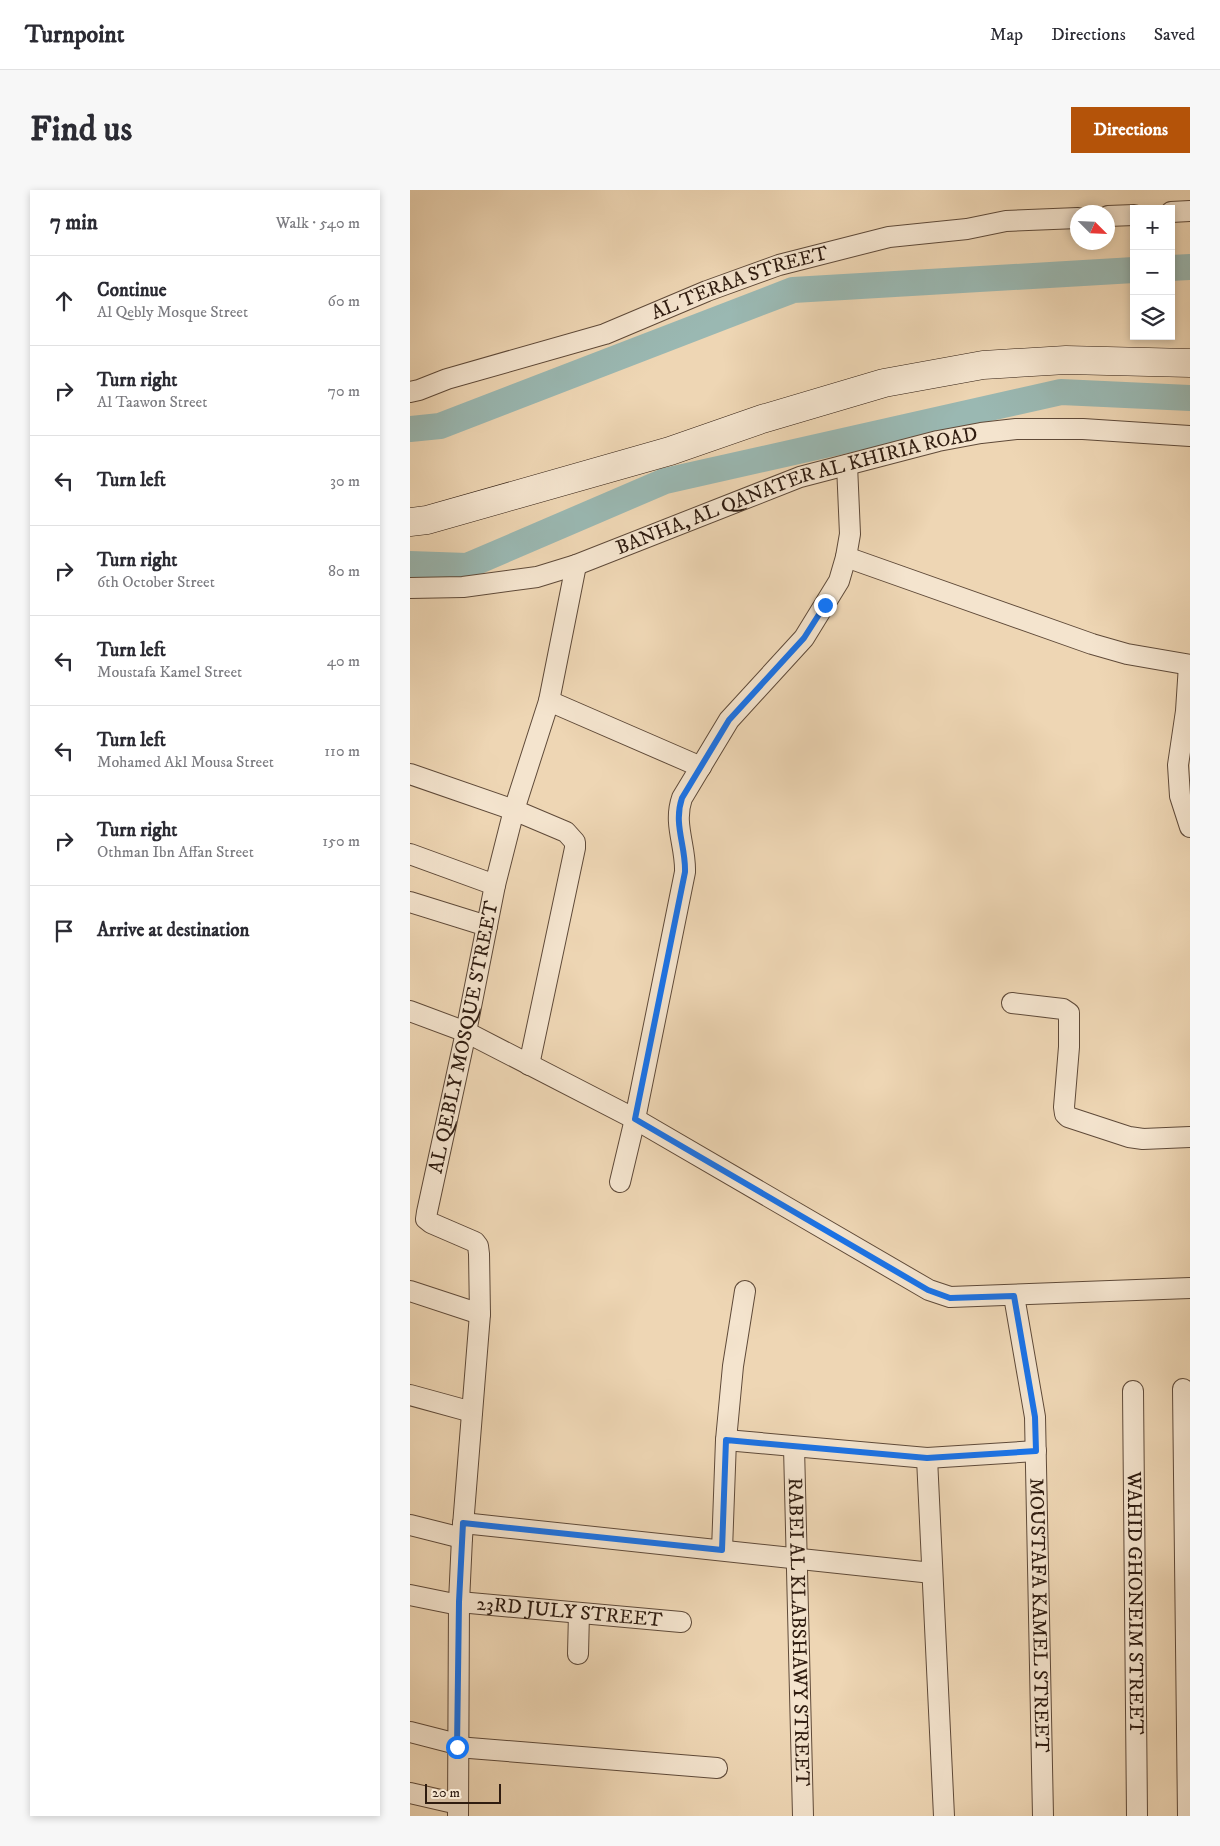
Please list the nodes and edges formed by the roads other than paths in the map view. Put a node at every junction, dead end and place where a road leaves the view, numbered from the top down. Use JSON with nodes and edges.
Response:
{"nodes":[{"id":1,"x":1190,"y":211,"type":"edge"},
{"id":2,"x":1175,"y":212,"type":"edge"},
{"id":3,"x":1130,"y":215,"type":"edge"},
{"id":4,"x":1115,"y":216,"type":"edge"},
{"id":5,"x":1070,"y":218,"type":"edge"},
{"id":6,"x":1190,"y":363,"type":"edge"},
{"id":7,"x":410,"y":392,"type":"edge"},
{"id":8,"x":1190,"y":436,"type":"edge"},
{"id":9,"x":847,"y":465,"type":"junction"},
{"id":10,"x":410,"y":522,"type":"edge"},
{"id":11,"x":846,"y":557,"type":"junction"},
{"id":12,"x":576,"y":565,"type":"junction"},
{"id":13,"x":410,"y":588,"type":"edge"},
{"id":14,"x":1190,"y":665,"type":"edge"},
{"id":15,"x":549,"y":701,"type":"junction"},
{"id":16,"x":701,"y":767,"type":"junction"},
{"id":17,"x":410,"y":774,"type":"edge"},
{"id":18,"x":514,"y":810,"type":"junction"},
{"id":19,"x":1190,"y":826,"type":"edge"},
{"id":20,"x":410,"y":854,"type":"edge"},
{"id":21,"x":495,"y":885,"type":"junction"},
{"id":22,"x":410,"y":902,"type":"edge"},
{"id":23,"x":487,"y":926,"type":"junction"},
{"id":24,"x":1012,"y":1003,"type":"dead end"},
{"id":25,"x":410,"y":1011,"type":"edge"},
{"id":26,"x":466,"y":1032,"type":"junction"},
{"id":27,"x":529,"y":1065,"type":"junction"},
{"id":28,"x":635,"y":1119,"type":"junction"},
{"id":29,"x":1190,"y":1137,"type":"edge"},
{"id":30,"x":620,"y":1182,"type":"dead end"},
{"id":31,"x":1190,"y":1288,"type":"edge"},
{"id":32,"x":410,"y":1291,"type":"edge"},
{"id":33,"x":745,"y":1291,"type":"dead end"},
{"id":34,"x":1014,"y":1296,"type":"junction"},
{"id":35,"x":480,"y":1314,"type":"junction"},
{"id":36,"x":1183,"y":1389,"type":"dead end"},
{"id":37,"x":1133,"y":1391,"type":"dead end"},
{"id":38,"x":410,"y":1395,"type":"edge"},
{"id":39,"x":472,"y":1412,"type":"junction"},
{"id":40,"x":726,"y":1440,"type":"junction"},
{"id":41,"x":794,"y":1448,"type":"junction"},
{"id":42,"x":1036,"y":1451,"type":"junction"},
{"id":43,"x":927,"y":1458,"type":"junction"},
{"id":44,"x":410,"y":1525,"type":"edge"},
{"id":45,"x":462,"y":1530,"type":"junction"},
{"id":46,"x":722,"y":1550,"type":"junction"},
{"id":47,"x":797,"y":1559,"type":"junction"},
{"id":48,"x":932,"y":1573,"type":"junction"},
{"id":49,"x":410,"y":1595,"type":"edge"},
{"id":50,"x":459,"y":1604,"type":"junction"},
{"id":51,"x":579,"y":1613,"type":"junction"},
{"id":52,"x":681,"y":1622,"type":"dead end"},
{"id":53,"x":578,"y":1654,"type":"dead end"},
{"id":54,"x":410,"y":1732,"type":"edge"},
{"id":55,"x":457,"y":1745,"type":"junction"},
{"id":56,"x":717,"y":1768,"type":"dead end"},
{"id":57,"x":410,"y":1793,"type":"edge"},
{"id":58,"x":458,"y":1810,"type":"edge"},
{"id":59,"x":803,"y":1816,"type":"edge"},
{"id":60,"x":944,"y":1816,"type":"edge"},
{"id":61,"x":1043,"y":1816,"type":"edge"},
{"id":62,"x":1137,"y":1816,"type":"edge"},
{"id":63,"x":1188,"y":1816,"type":"edge"}],
"edges":[{"from":1,"to":2,"type":"street"},
{"from":3,"to":4,"type":"street"},
{"from":5,"to":7,"type":"street","name":"AL TERAA STREET"},
{"from":6,"to":10,"type":"street"},
{"from":8,"to":9,"type":"street","name":"BANHA, AL QANATER AL KHIRIA ROAD"},
{"from":9,"to":11,"type":"street"},
{"from":9,"to":12,"type":"street","name":"BANHA, AL QANATER AL KHIRIA ROAD"},
{"from":11,"to":14,"type":"street"},
{"from":11,"to":16,"type":"street"},
{"from":12,"to":13,"type":"street","name":"BANHA, AL QANATER AL KHIRIA ROAD"},
{"from":12,"to":15,"type":"street","name":"AL QEBLY MOSQUE STREET"},
{"from":14,"to":19,"type":"street"},
{"from":15,"to":16,"type":"street"},
{"from":15,"to":18,"type":"street","name":"AL QEBLY MOSQUE STREET"},
{"from":16,"to":28,"type":"street"},
{"from":17,"to":18,"type":"street"},
{"from":18,"to":21,"type":"street","name":"AL QEBLY MOSQUE STREET"},
{"from":18,"to":27,"type":"street"},
{"from":20,"to":21,"type":"street"},
{"from":21,"to":23,"type":"street","name":"AL QEBLY MOSQUE STREET"},
{"from":22,"to":23,"type":"street"},
{"from":23,"to":26,"type":"street","name":"AL QEBLY MOSQUE STREET"},
{"from":24,"to":29,"type":"street"},
{"from":25,"to":26,"type":"street"},
{"from":26,"to":27,"type":"street"},
{"from":26,"to":35,"type":"street","name":"AL QEBLY MOSQUE STREET"},
{"from":27,"to":28,"type":"street"},
{"from":28,"to":30,"type":"street"},
{"from":28,"to":34,"type":"street"},
{"from":31,"to":34,"type":"street"},
{"from":32,"to":35,"type":"street"},
{"from":33,"to":40,"type":"street"},
{"from":34,"to":42,"type":"street","name":"MOUSTAFA KAMEL STREET"},
{"from":35,"to":39,"type":"street","name":"AL QEBLY MOSQUE STREET"},
{"from":36,"to":63,"type":"street"},
{"from":37,"to":62,"type":"street","name":"WAHID GHONEIM STREET"},
{"from":38,"to":39,"type":"street"},
{"from":39,"to":45,"type":"street","name":"AL QEBLY MOSQUE STREET"},
{"from":40,"to":41,"type":"street"},
{"from":40,"to":46,"type":"street"},
{"from":41,"to":43,"type":"street"},
{"from":41,"to":47,"type":"street","name":"RABEI AL KLABSHAWY STREET"},
{"from":42,"to":43,"type":"street"},
{"from":42,"to":61,"type":"street","name":"MOUSTAFA KAMEL STREET"},
{"from":43,"to":48,"type":"street"},
{"from":44,"to":45,"type":"street"},
{"from":45,"to":46,"type":"street"},
{"from":45,"to":50,"type":"street","name":"AL QEBLY MOSQUE STREET"},
{"from":46,"to":47,"type":"street"},
{"from":47,"to":48,"type":"street"},
{"from":47,"to":59,"type":"street","name":"RABEI AL KLABSHAWY STREET"},
{"from":48,"to":60,"type":"street"},
{"from":49,"to":50,"type":"street","name":"23RD JULY STREET"},
{"from":50,"to":51,"type":"street","name":"23RD JULY STREET"},
{"from":50,"to":55,"type":"street","name":"AL QEBLY MOSQUE STREET"},
{"from":51,"to":52,"type":"street","name":"23RD JULY STREET"},
{"from":51,"to":53,"type":"street"},
{"from":54,"to":55,"type":"street"},
{"from":55,"to":56,"type":"street"},
{"from":55,"to":58,"type":"street","name":"AL QEBLY MOSQUE STREET"},
{"from":57,"to":58,"type":"street"}]}
